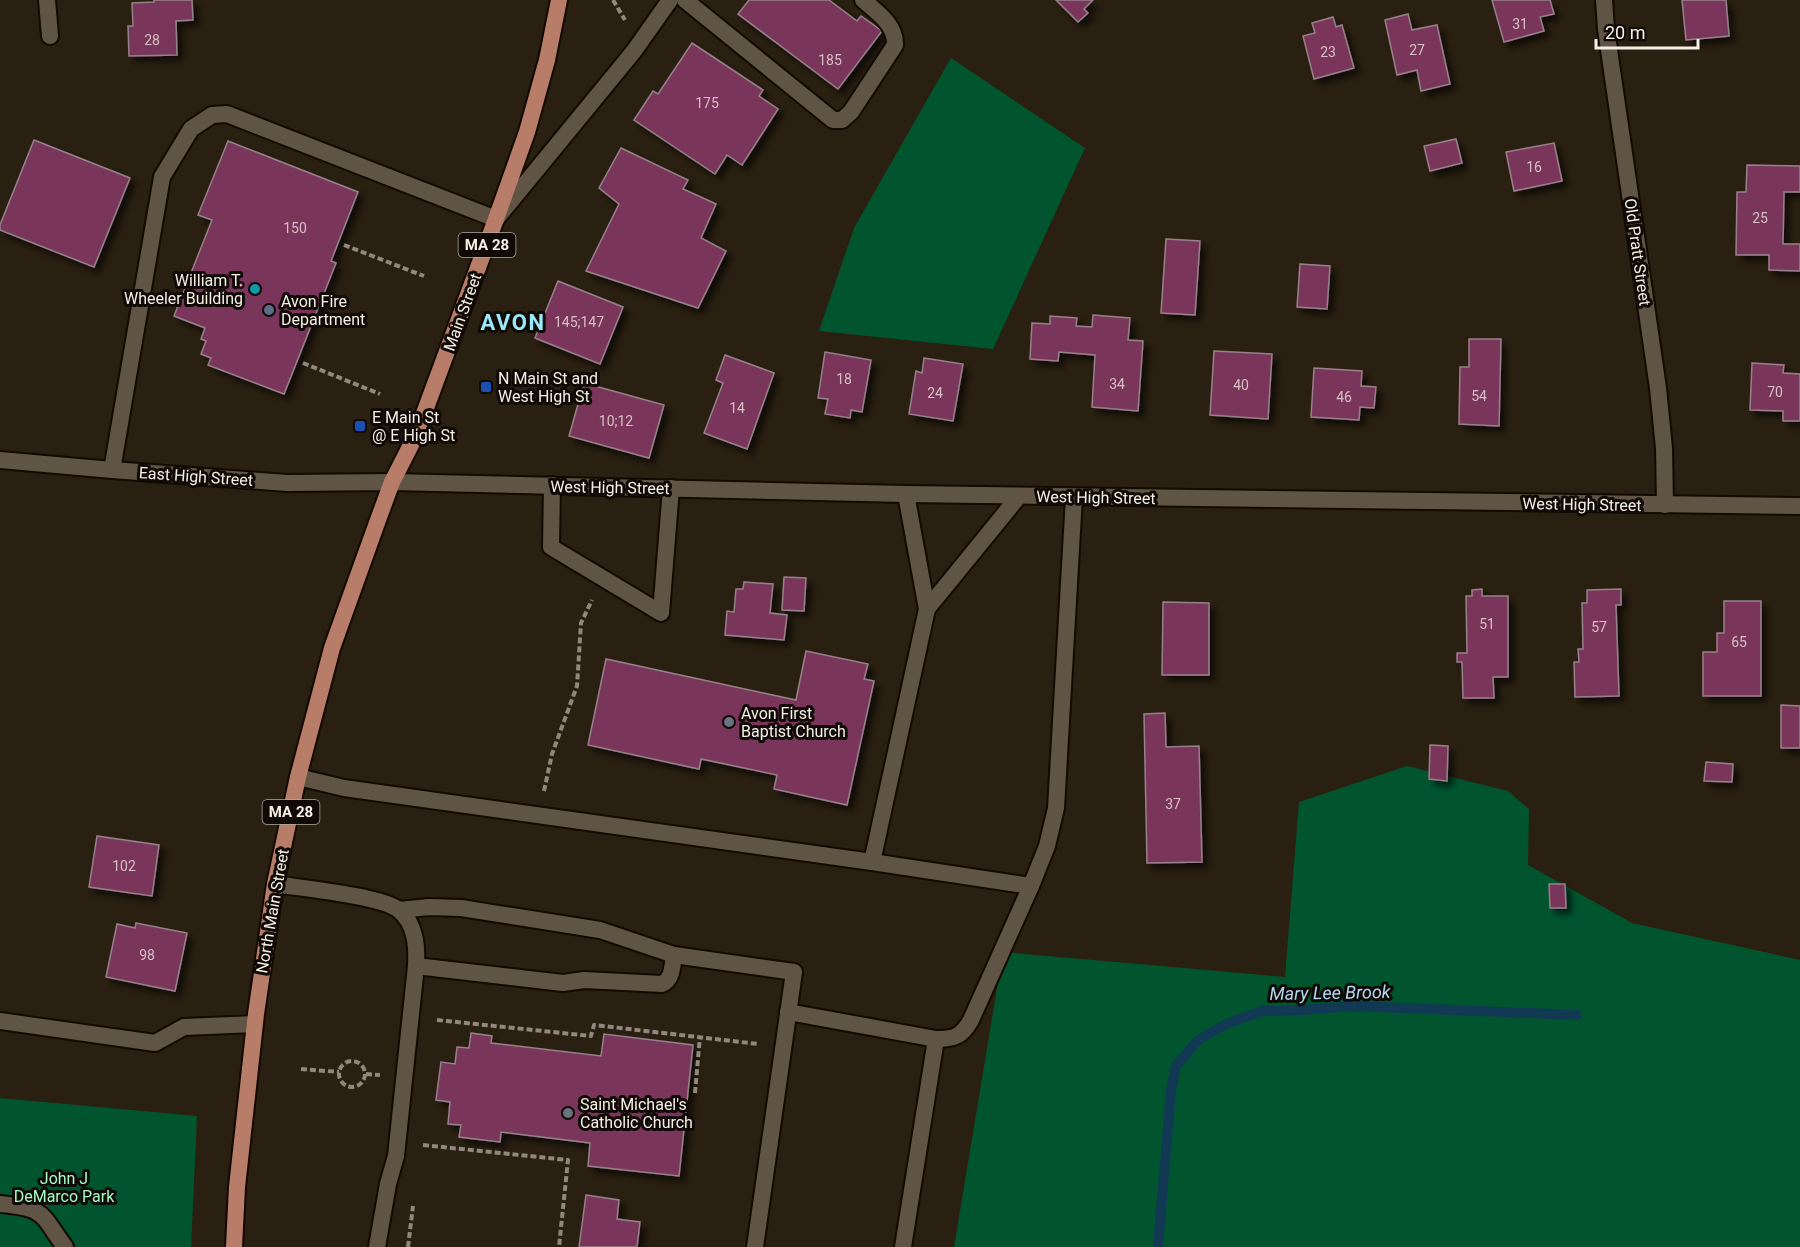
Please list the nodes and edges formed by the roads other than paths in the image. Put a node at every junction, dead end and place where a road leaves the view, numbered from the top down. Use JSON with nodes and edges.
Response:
{"nodes":[{"id":1,"x":47,"y":0,"type":"edge"},
{"id":2,"x":559,"y":0,"type":"edge"},
{"id":3,"x":670,"y":0,"type":"edge"},
{"id":4,"x":685,"y":0,"type":"edge"},
{"id":5,"x":863,"y":0,"type":"edge"},
{"id":6,"x":1604,"y":0,"type":"edge"},
{"id":7,"x":50,"y":36,"type":"dead end"},
{"id":8,"x":496,"y":219,"type":"junction"},
{"id":9,"x":0,"y":460,"type":"edge"},
{"id":10,"x":112,"y":470,"type":"junction"},
{"id":11,"x":392,"y":482,"type":"junction"},
{"id":12,"x":552,"y":485,"type":"junction"},
{"id":13,"x":671,"y":488,"type":"junction"},
{"id":14,"x":906,"y":494,"type":"junction"},
{"id":15,"x":1018,"y":496,"type":"junction"},
{"id":16,"x":1074,"y":497,"type":"junction"},
{"id":17,"x":1665,"y":505,"type":"junction"},
{"id":18,"x":1800,"y":506,"type":"edge"},
{"id":19,"x":927,"y":609,"type":"junction"},
{"id":20,"x":298,"y":777,"type":"junction"},
{"id":21,"x":872,"y":862,"type":"junction"},
{"id":22,"x":275,"y":884,"type":"junction"},
{"id":23,"x":1031,"y":886,"type":"junction"},
{"id":24,"x":399,"y":910,"type":"junction"},
{"id":25,"x":674,"y":955,"type":"junction"},
{"id":26,"x":416,"y":966,"type":"junction"},
{"id":27,"x":788,"y":1012,"type":"junction"},
{"id":28,"x":0,"y":1021,"type":"edge"},
{"id":29,"x":255,"y":1024,"type":"junction"},
{"id":30,"x":936,"y":1039,"type":"junction"},
{"id":31,"x":0,"y":1204,"type":"edge"},
{"id":32,"x":65,"y":1247,"type":"edge"},
{"id":33,"x":234,"y":1247,"type":"edge"},
{"id":34,"x":377,"y":1247,"type":"edge"},
{"id":35,"x":755,"y":1247,"type":"edge"},
{"id":36,"x":903,"y":1247,"type":"edge"}],
"edges":[{"from":1,"to":7,"type":"main road"},
{"from":2,"to":8,"type":"main road","name":"Main Street","number":"MA 28"},
{"from":3,"to":8,"type":"main road"},
{"from":4,"to":5,"type":"main road"},
{"from":6,"to":17,"type":"main road","name":"Old Pratt Street"},
{"from":8,"to":10,"type":"main road"},
{"from":8,"to":11,"type":"main road","name":"Main Street","number":"MA 28"},
{"from":9,"to":10,"type":"main road","name":"East High Street"},
{"from":10,"to":11,"type":"main road","name":"East High Street"},
{"from":11,"to":12,"type":"main road","name":"West High Street"},
{"from":11,"to":20,"type":"main road","name":"North Main Street","number":"MA 28"},
{"from":12,"to":13,"type":"main road","name":"West High Street"},
{"from":12,"to":13,"type":"main road"},
{"from":13,"to":14,"type":"main road","name":"West High Street"},
{"from":14,"to":15,"type":"main road","name":"West High Street"},
{"from":14,"to":19,"type":"main road"},
{"from":15,"to":16,"type":"main road","name":"West High Street"},
{"from":15,"to":19,"type":"main road"},
{"from":16,"to":17,"type":"main road","name":"West High Street"},
{"from":16,"to":23,"type":"main road"},
{"from":17,"to":18,"type":"main road","name":"West High Street"},
{"from":19,"to":21,"type":"main road"},
{"from":20,"to":21,"type":"main road"},
{"from":20,"to":22,"type":"main road","name":"North Main Street","number":"MA 28"},
{"from":21,"to":23,"type":"main road"},
{"from":22,"to":24,"type":"main road"},
{"from":22,"to":29,"type":"main road","name":"North Main Street","number":"MA 28"},
{"from":23,"to":30,"type":"main road"},
{"from":24,"to":25,"type":"main road"},
{"from":24,"to":26,"type":"main road"},
{"from":25,"to":26,"type":"main road"},
{"from":25,"to":27,"type":"main road"},
{"from":26,"to":34,"type":"main road"},
{"from":27,"to":30,"type":"main road"},
{"from":27,"to":35,"type":"main road"},
{"from":28,"to":29,"type":"main road"},
{"from":29,"to":33,"type":"main road","name":"North Main Street","number":"MA 28"},
{"from":30,"to":36,"type":"main road"},
{"from":31,"to":32,"type":"main road"}]}
